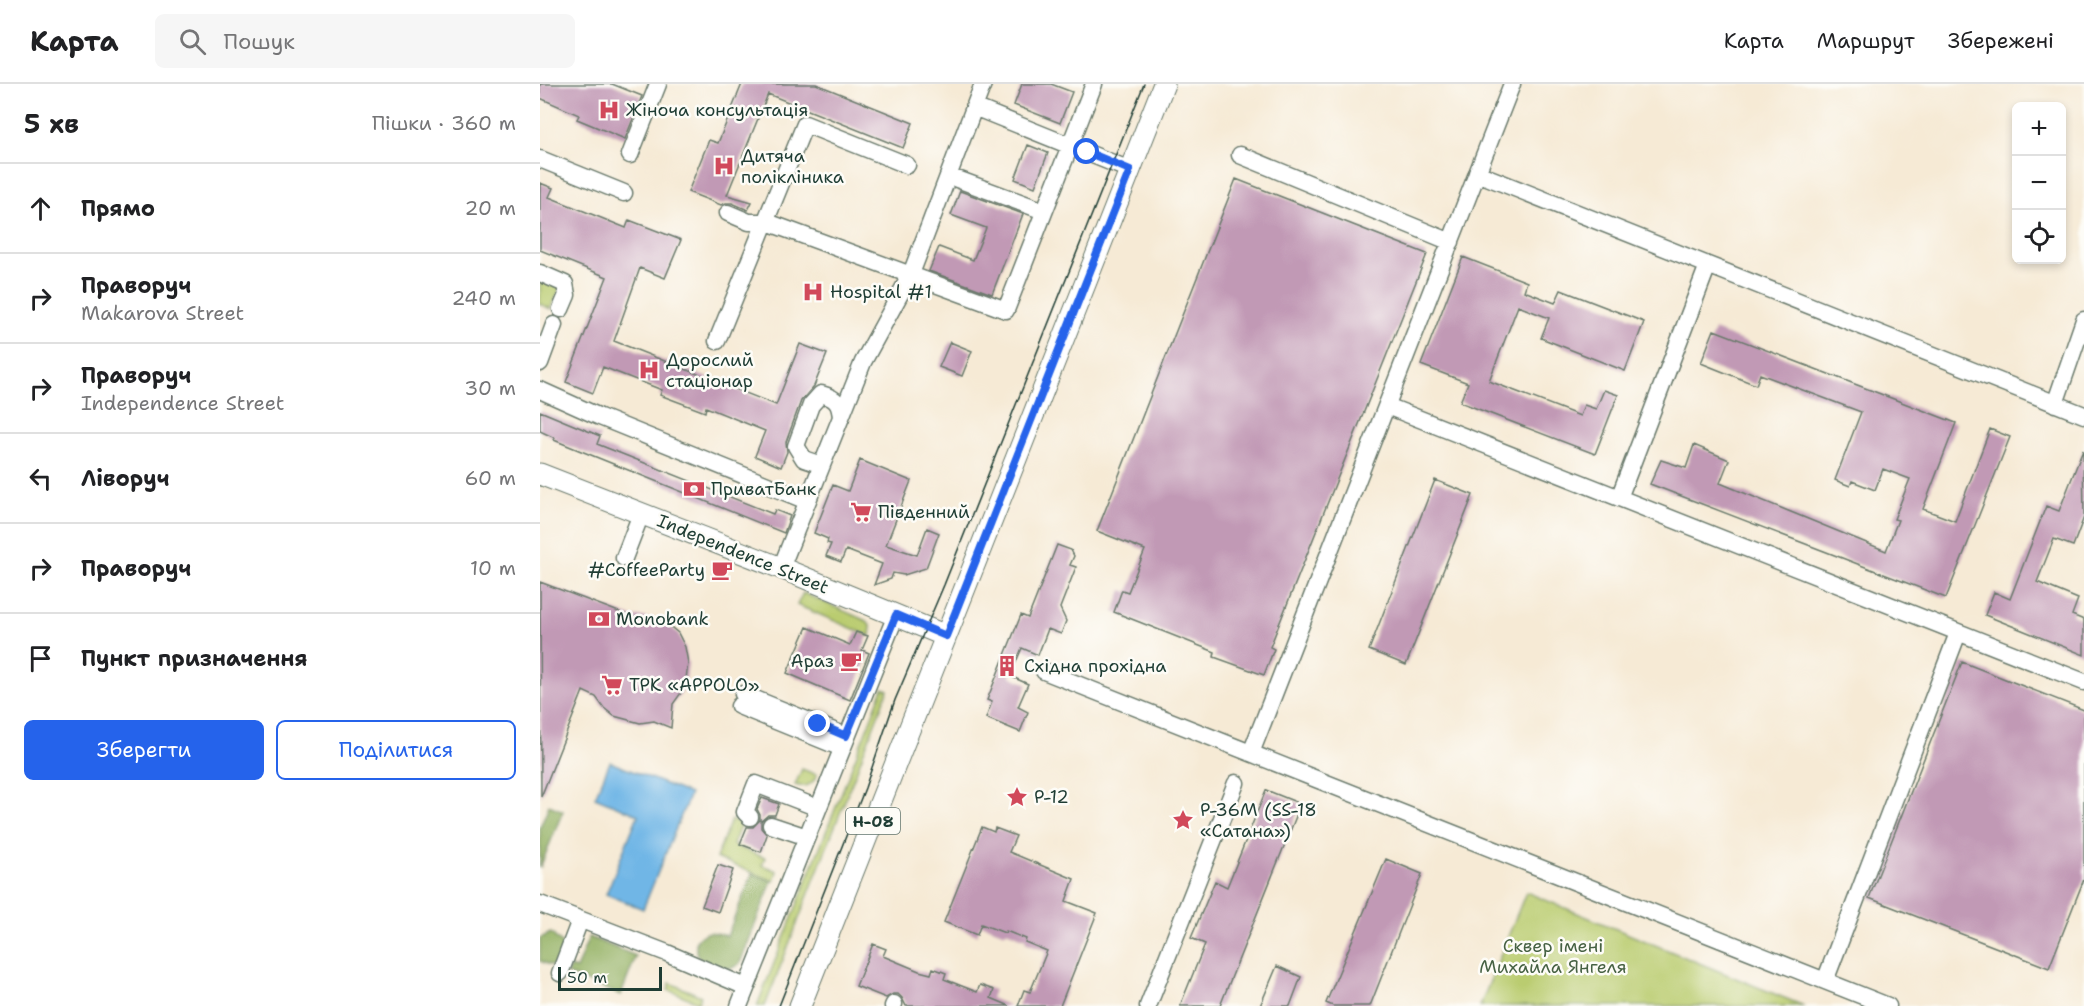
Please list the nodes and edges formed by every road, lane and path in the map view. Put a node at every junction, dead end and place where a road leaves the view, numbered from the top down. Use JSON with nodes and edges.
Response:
{"nodes":[{"id":1,"x":658,"y":84,"type":"edge"},
{"id":2,"x":983,"y":84,"type":"edge"},
{"id":3,"x":1094,"y":84,"type":"edge"},
{"id":4,"x":1164,"y":84,"type":"edge"},
{"id":5,"x":1512,"y":84,"type":"edge"},
{"id":6,"x":974,"y":107,"type":"junction"},
{"id":7,"x":1070,"y":146,"type":"junction"},
{"id":8,"x":630,"y":155,"type":"dead end"},
{"id":9,"x":1240,"y":155,"type":"dead end"},
{"id":10,"x":540,"y":159,"type":"edge"},
{"id":11,"x":907,"y":165,"type":"dead end"},
{"id":12,"x":1130,"y":170,"type":"junction"},
{"id":13,"x":1477,"y":173,"type":"junction"},
{"id":14,"x":949,"y":176,"type":"junction"},
{"id":15,"x":624,"y":193,"type":"dead end"},
{"id":16,"x":1044,"y":211,"type":"junction"},
{"id":17,"x":728,"y":213,"type":"dead end"},
{"id":18,"x":766,"y":222,"type":"junction"},
{"id":19,"x":1451,"y":242,"type":"junction"},
{"id":20,"x":1707,"y":265,"type":"junction"},
{"id":21,"x":540,"y":273,"type":"edge"},
{"id":22,"x":911,"y":274,"type":"junction"},
{"id":23,"x":561,"y":309,"type":"dead end"},
{"id":24,"x":2084,"y":320,"type":"edge"},
{"id":25,"x":554,"y":326,"type":"dead end"},
{"id":26,"x":717,"y":341,"type":"dead end"},
{"id":27,"x":540,"y":363,"type":"edge"},
{"id":28,"x":540,"y":390,"type":"edge"},
{"id":29,"x":2055,"y":404,"type":"junction"},
{"id":30,"x":1387,"y":406,"type":"junction"},
{"id":31,"x":2084,"y":415,"type":"edge"},
{"id":32,"x":841,"y":418,"type":"junction"},
{"id":33,"x":822,"y":465,"type":"junction"},
{"id":34,"x":540,"y":474,"type":"edge"},
{"id":35,"x":1619,"y":498,"type":"junction"},
{"id":36,"x":807,"y":501,"type":"junction"},
{"id":37,"x":641,"y":514,"type":"junction"},
{"id":38,"x":624,"y":558,"type":"dead end"},
{"id":39,"x":781,"y":568,"type":"junction"},
{"id":40,"x":896,"y":615,"type":"junction"},
{"id":41,"x":1958,"y":633,"type":"junction"},
{"id":42,"x":946,"y":636,"type":"junction"},
{"id":43,"x":1044,"y":671,"type":"dead end"},
{"id":44,"x":2084,"y":682,"type":"edge"},
{"id":45,"x":741,"y":700,"type":"dead end"},
{"id":46,"x":844,"y":742,"type":"junction"},
{"id":47,"x":1251,"y":753,"type":"junction"},
{"id":48,"x":1236,"y":783,"type":"dead end"},
{"id":49,"x":818,"y":808,"type":"junction"},
{"id":50,"x":750,"y":817,"type":"dead end"},
{"id":51,"x":771,"y":825,"type":"dead end"},
{"id":52,"x":807,"y":837,"type":"junction"},
{"id":53,"x":540,"y":904,"type":"edge"},
{"id":54,"x":580,"y":920,"type":"junction"},
{"id":55,"x":560,"y":973,"type":"dead end"},
{"id":56,"x":1825,"y":981,"type":"junction"},
{"id":57,"x":746,"y":987,"type":"junction"},
{"id":58,"x":739,"y":1006,"type":"edge"},
{"id":59,"x":800,"y":1006,"type":"edge"},
{"id":60,"x":1148,"y":1006,"type":"edge"},
{"id":61,"x":1888,"y":1006,"type":"edge"}],
"edges":[{"from":1,"to":8,"type":"lane"},
{"from":2,"to":6,"type":"lane"},
{"from":3,"to":7,"type":"lane"},
{"from":4,"to":12,"type":"main road","number":"Н-08"},
{"from":5,"to":13,"type":"lane"},
{"from":6,"to":7,"type":"lane"},
{"from":6,"to":14,"type":"lane"},
{"from":7,"to":12,"type":"lane"},
{"from":7,"to":16,"type":"lane"},
{"from":9,"to":19,"type":"lane"},
{"from":10,"to":15,"type":"lane"},
{"from":11,"to":18,"type":"lane"},
{"from":12,"to":42,"type":"main road","number":"Н-08"},
{"from":13,"to":19,"type":"lane"},
{"from":13,"to":20,"type":"lane"},
{"from":14,"to":16,"type":"lane"},
{"from":14,"to":22,"type":"lane"},
{"from":16,"to":22,"type":"lane"},
{"from":17,"to":18,"type":"lane"},
{"from":18,"to":22,"type":"lane"},
{"from":18,"to":26,"type":"lane"},
{"from":19,"to":30,"type":"lane"},
{"from":20,"to":29,"type":"lane"},
{"from":20,"to":35,"type":"lane"},
{"from":21,"to":23,"type":"lane"},
{"from":22,"to":32,"type":"lane"},
{"from":24,"to":29,"type":"lane"},
{"from":25,"to":27,"type":"lane"},
{"from":28,"to":36,"type":"lane"},
{"from":29,"to":31,"type":"lane"},
{"from":30,"to":35,"type":"lane"},
{"from":30,"to":47,"type":"lane"},
{"from":32,"to":33,"type":"lane"},
{"from":32,"to":33,"type":"lane"},
{"from":33,"to":36,"type":"lane"},
{"from":34,"to":37,"type":"main road","name":"Independence Street"},
{"from":35,"to":41,"type":"lane"},
{"from":36,"to":39,"type":"lane"},
{"from":37,"to":38,"type":"lane"},
{"from":37,"to":39,"type":"main road","name":"Independence Street"},
{"from":39,"to":40,"type":"main road","name":"Independence Street"},
{"from":40,"to":42,"type":"main road","name":"Independence Street"},
{"from":40,"to":46,"type":"lane"},
{"from":41,"to":44,"type":"lane"},
{"from":41,"to":56,"type":"lane"},
{"from":42,"to":59,"type":"main road","number":"Н-08"},
{"from":43,"to":47,"type":"lane"},
{"from":45,"to":46,"type":"lane"},
{"from":46,"to":49,"type":"lane"},
{"from":47,"to":56,"type":"lane"},
{"from":48,"to":60,"type":"lane"},
{"from":49,"to":50,"type":"lane"},
{"from":49,"to":52,"type":"lane"},
{"from":51,"to":52,"type":"lane"},
{"from":52,"to":57,"type":"lane"},
{"from":53,"to":54,"type":"lane"},
{"from":54,"to":55,"type":"lane"},
{"from":54,"to":57,"type":"lane"},
{"from":56,"to":61,"type":"lane"},
{"from":57,"to":58,"type":"lane"}]}
